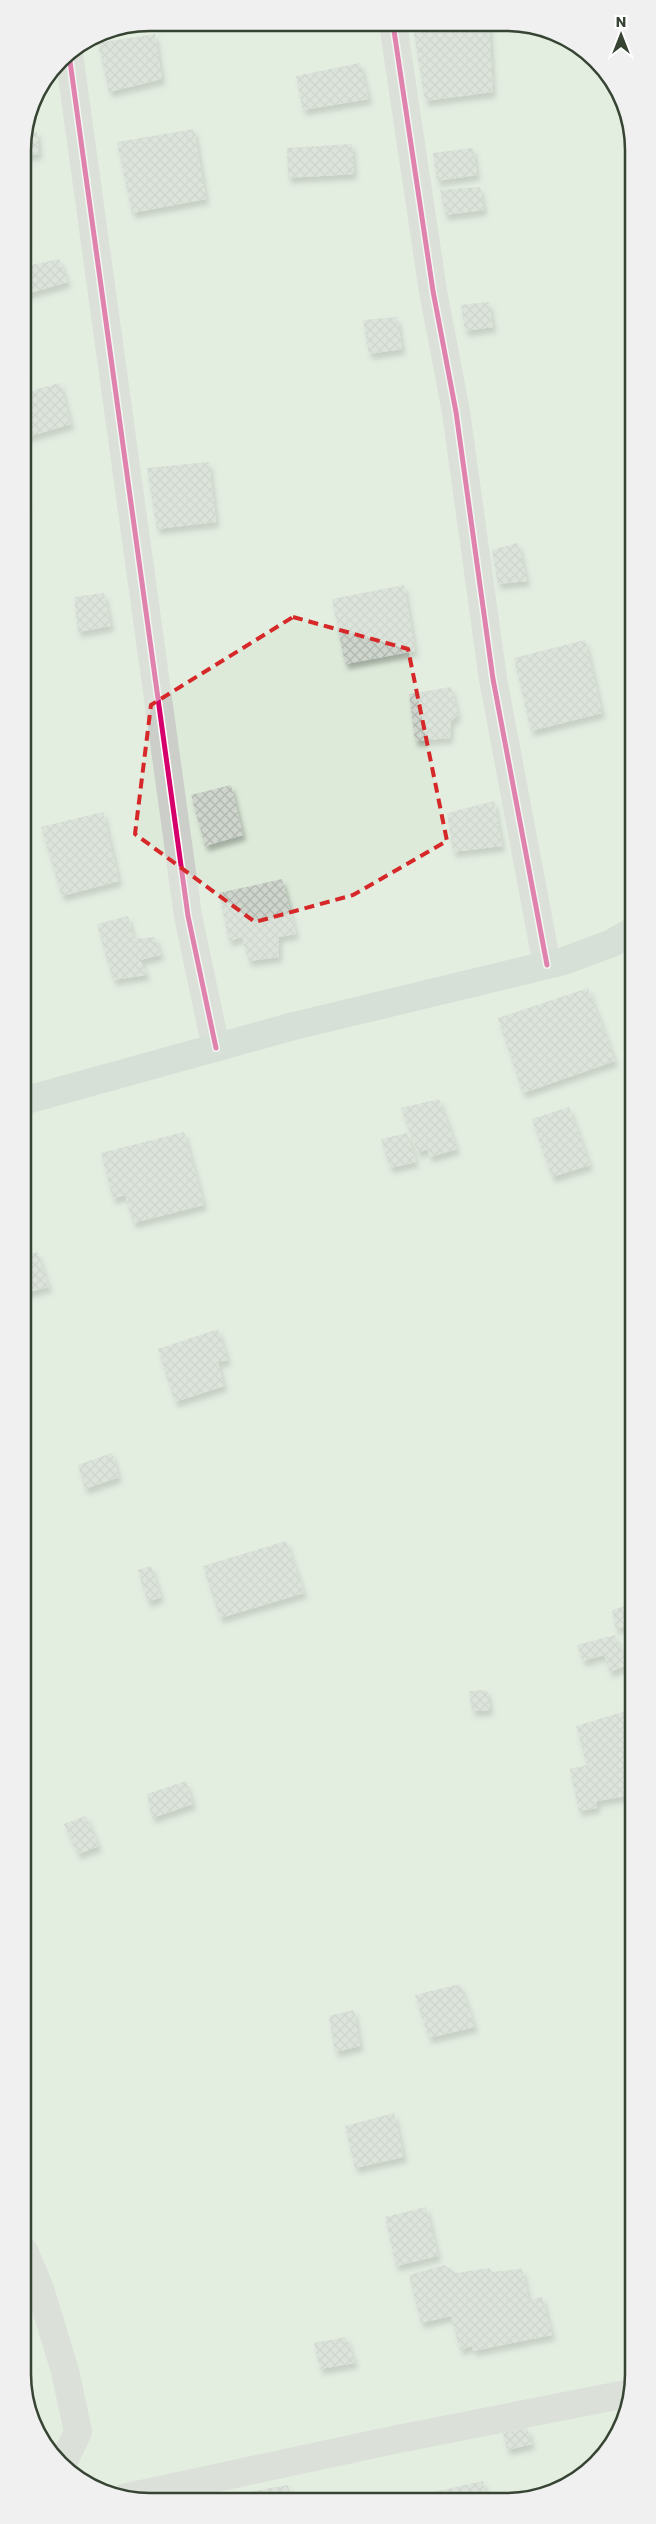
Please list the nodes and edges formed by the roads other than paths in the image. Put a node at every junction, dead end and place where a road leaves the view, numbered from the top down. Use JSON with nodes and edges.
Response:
{"nodes":[{"id":1,"x":394,"y":31,"type":"edge"},
{"id":2,"x":70,"y":63,"type":"edge"},
{"id":3,"x":625,"y":936,"type":"edge"},
{"id":4,"x":547,"y":965,"type":"junction"},
{"id":5,"x":216,"y":1048,"type":"junction"},
{"id":6,"x":32,"y":1099,"type":"edge"},
{"id":7,"x":31,"y":2268,"type":"edge"},
{"id":8,"x":623,"y":2395,"type":"edge"},
{"id":9,"x":66,"y":2458,"type":"edge"},
{"id":10,"x":148,"y":2493,"type":"edge"}],
"edges":[{"from":1,"to":4,"type":"street"},
{"from":2,"to":5,"type":"street"},
{"from":3,"to":4,"type":"street"},
{"from":4,"to":5,"type":"street"},
{"from":5,"to":6,"type":"street"},
{"from":7,"to":9,"type":"street"},
{"from":8,"to":10,"type":"street"}]}
